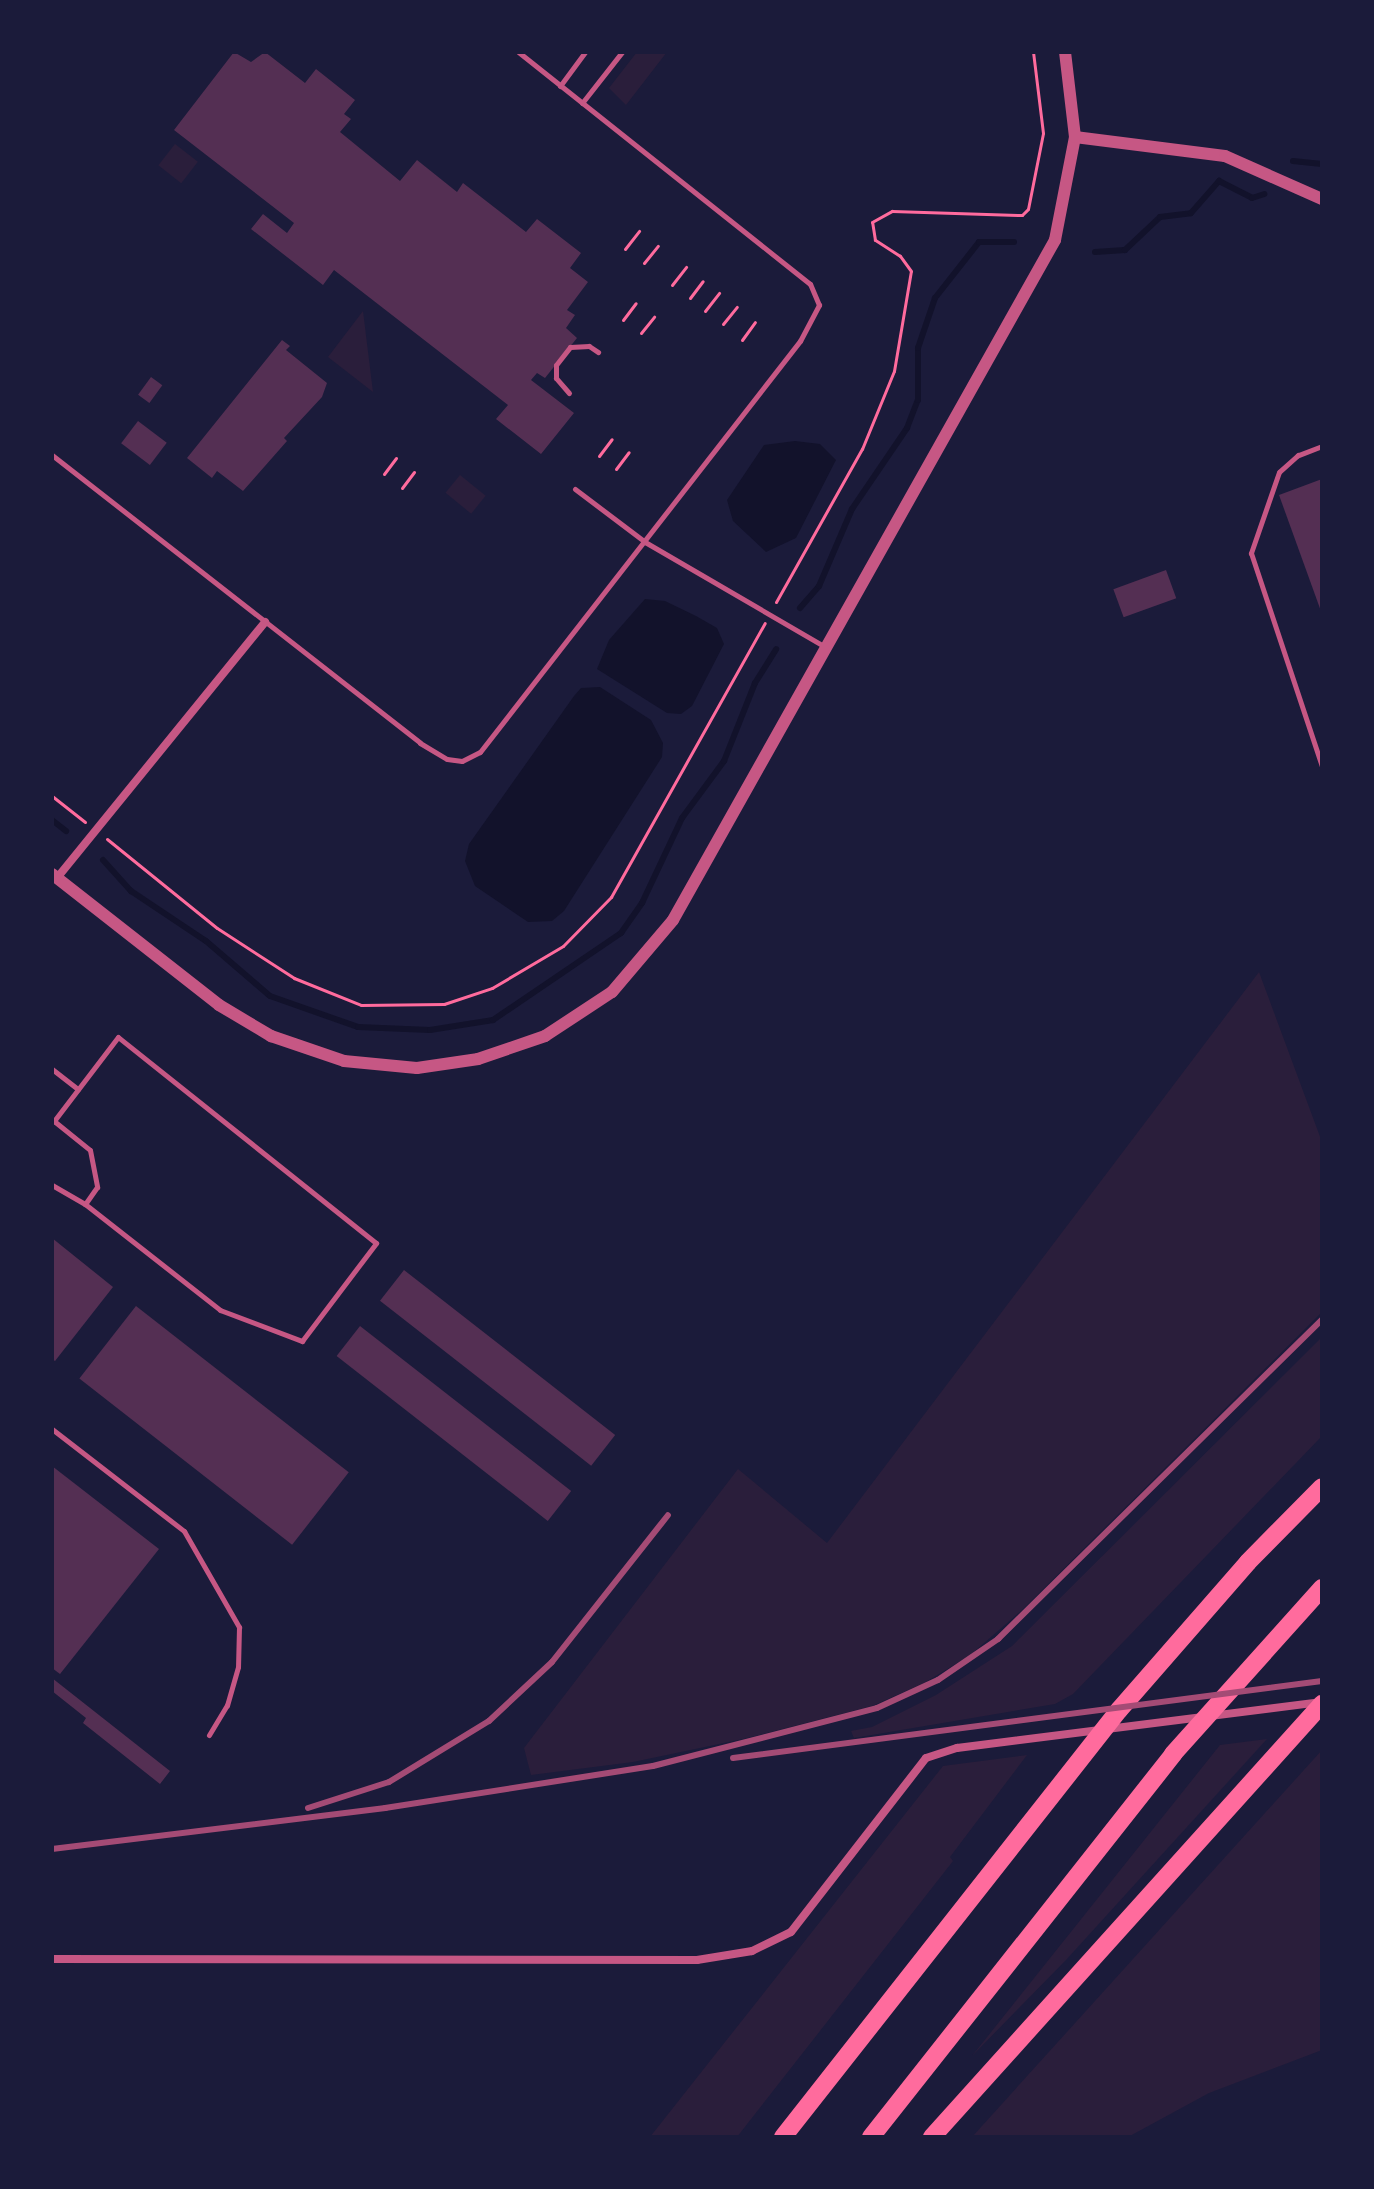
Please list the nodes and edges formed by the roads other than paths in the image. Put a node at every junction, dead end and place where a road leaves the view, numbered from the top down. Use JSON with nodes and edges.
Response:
{"nodes":[{"id":1,"x":518,"y":52,"type":"edge"},
{"id":2,"x":585,"y":52,"type":"edge"},
{"id":3,"x":622,"y":52,"type":"edge"},
{"id":4,"x":1065,"y":52,"type":"edge"},
{"id":5,"x":560,"y":86,"type":"junction"},
{"id":6,"x":582,"y":103,"type":"junction"},
{"id":7,"x":1075,"y":137,"type":"junction"},
{"id":8,"x":1322,"y":199,"type":"edge"},
{"id":9,"x":598,"y":352,"type":"dead end"},
{"id":10,"x":569,"y":393,"type":"dead end"},
{"id":11,"x":1322,"y":446,"type":"edge"},
{"id":12,"x":52,"y":455,"type":"edge"},
{"id":13,"x":575,"y":489,"type":"dead end"},
{"id":14,"x":645,"y":542,"type":"junction"},
{"id":15,"x":265,"y":622,"type":"junction"},
{"id":16,"x":827,"y":648,"type":"junction"},
{"id":17,"x":1322,"y":767,"type":"edge"},
{"id":18,"x":54,"y":879,"type":"edge"},
{"id":19,"x":52,"y":1069,"type":"edge"},
{"id":20,"x":78,"y":1089,"type":"junction"},
{"id":21,"x":52,"y":1185,"type":"edge"},
{"id":22,"x":85,"y":1204,"type":"junction"},
{"id":23,"x":52,"y":1429,"type":"edge"},
{"id":24,"x":1322,"y":1487,"type":"edge"},
{"id":25,"x":1322,"y":1588,"type":"edge"},
{"id":26,"x":1322,"y":1703,"type":"edge"},
{"id":27,"x":209,"y":1735,"type":"dead end"},
{"id":28,"x":52,"y":1959,"type":"edge"},
{"id":29,"x":783,"y":2137,"type":"edge"},
{"id":30,"x":871,"y":2137,"type":"edge"},
{"id":31,"x":932,"y":2137,"type":"edge"}],
"edges":[{"from":1,"to":5,"type":"lane"},
{"from":2,"to":5,"type":"lane"},
{"from":3,"to":6,"type":"lane"},
{"from":4,"to":7,"type":"street"},
{"from":5,"to":6,"type":"lane"},
{"from":6,"to":14,"type":"lane"},
{"from":7,"to":8,"type":"street"},
{"from":7,"to":16,"type":"street"},
{"from":9,"to":10,"type":"lane"},
{"from":11,"to":17,"type":"lane"},
{"from":12,"to":15,"type":"lane"},
{"from":13,"to":14,"type":"lane"},
{"from":14,"to":15,"type":"lane"},
{"from":14,"to":16,"type":"lane"},
{"from":15,"to":18,"type":"street"},
{"from":16,"to":18,"type":"street"},
{"from":19,"to":20,"type":"lane"},
{"from":20,"to":22,"type":"lane"},
{"from":20,"to":22,"type":"lane"},
{"from":21,"to":22,"type":"lane"},
{"from":23,"to":27,"type":"lane"},
{"from":24,"to":29,"type":"highway"},
{"from":25,"to":30,"type":"highway"},
{"from":26,"to":28,"type":"street"},
{"from":26,"to":31,"type":"highway"}]}
